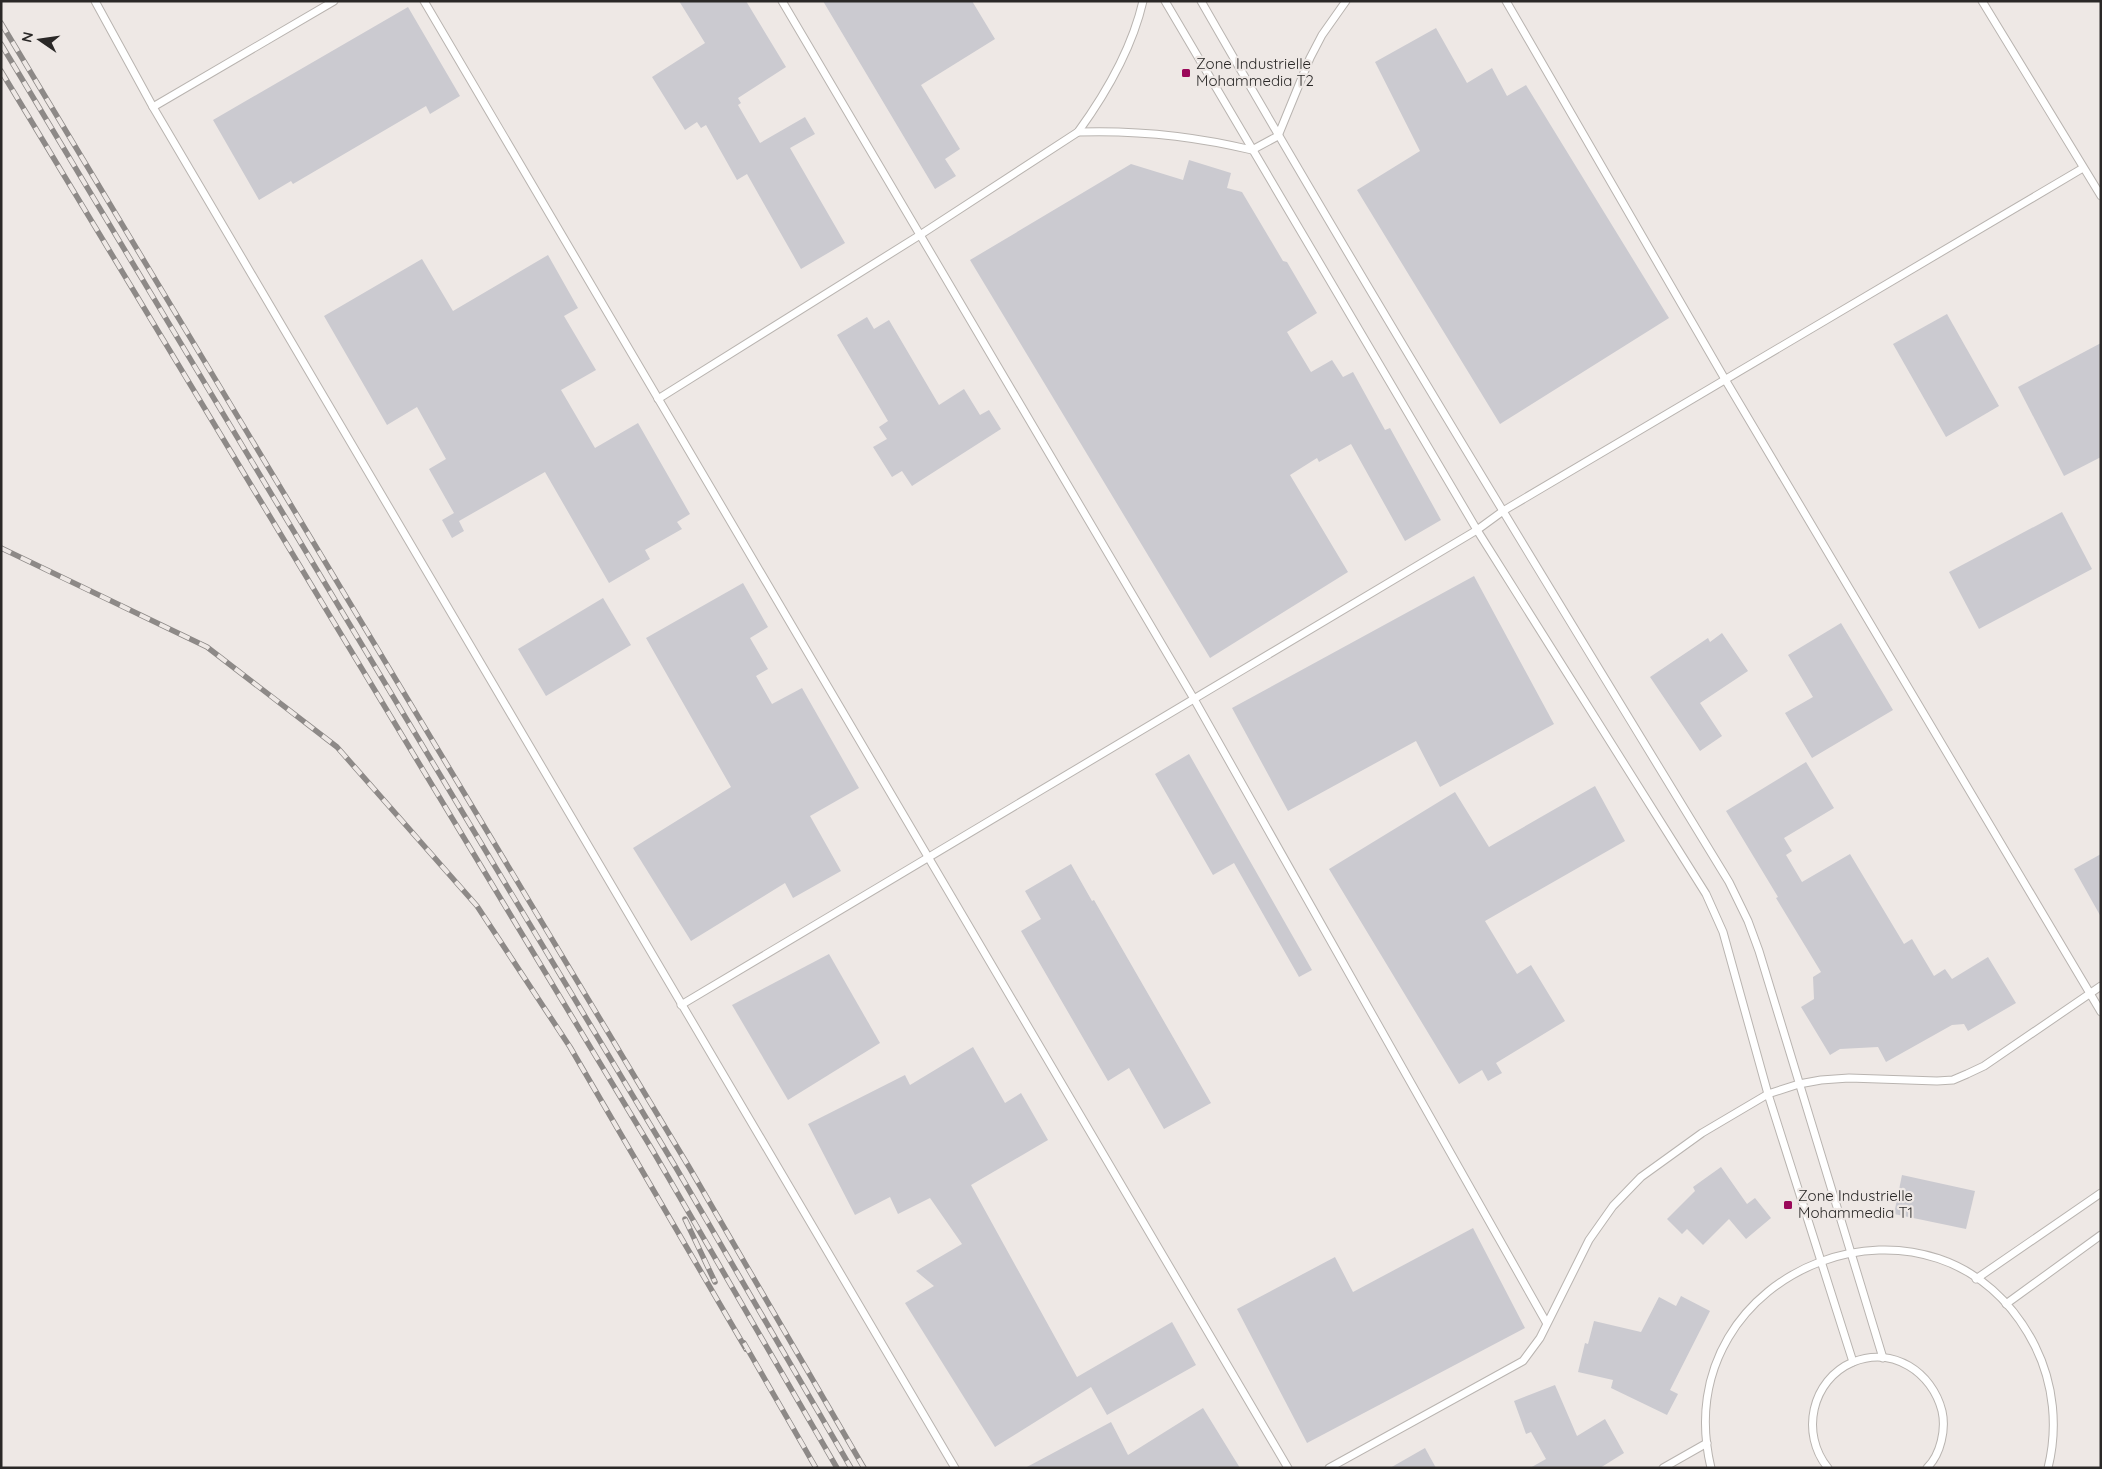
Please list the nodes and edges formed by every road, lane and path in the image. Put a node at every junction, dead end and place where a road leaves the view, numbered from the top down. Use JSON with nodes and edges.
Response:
{"nodes":[{"id":1,"x":95,"y":1,"type":"edge"},
{"id":2,"x":334,"y":1,"type":"edge"},
{"id":3,"x":424,"y":1,"type":"edge"},
{"id":4,"x":782,"y":1,"type":"edge"},
{"id":5,"x":1143,"y":1,"type":"edge"},
{"id":6,"x":1165,"y":1,"type":"edge"},
{"id":7,"x":1201,"y":1,"type":"edge"},
{"id":8,"x":1346,"y":1,"type":"edge"},
{"id":9,"x":1506,"y":1,"type":"edge"},
{"id":10,"x":1982,"y":1,"type":"edge"},
{"id":11,"x":153,"y":107,"type":"junction"},
{"id":12,"x":1078,"y":132,"type":"junction"},
{"id":13,"x":1278,"y":136,"type":"junction"},
{"id":14,"x":1252,"y":150,"type":"junction"},
{"id":15,"x":2083,"y":168,"type":"junction"},
{"id":16,"x":2101,"y":196,"type":"edge"},
{"id":17,"x":920,"y":234,"type":"junction"},
{"id":18,"x":1726,"y":381,"type":"junction"},
{"id":19,"x":658,"y":399,"type":"junction"},
{"id":20,"x":1503,"y":511,"type":"junction"},
{"id":21,"x":1477,"y":530,"type":"junction"},
{"id":22,"x":1194,"y":699,"type":"junction"},
{"id":23,"x":928,"y":857,"type":"junction"},
{"id":24,"x":2101,"y":986,"type":"edge"},
{"id":25,"x":2090,"y":994,"type":"junction"},
{"id":26,"x":681,"y":1005,"type":"junction"},
{"id":27,"x":2101,"y":1012,"type":"edge"},
{"id":28,"x":1799,"y":1084,"type":"junction"},
{"id":29,"x":1768,"y":1094,"type":"junction"},
{"id":30,"x":2101,"y":1192,"type":"edge"},
{"id":31,"x":2101,"y":1235,"type":"edge"},
{"id":32,"x":1852,"y":1252,"type":"junction"},
{"id":33,"x":1820,"y":1260,"type":"junction"},
{"id":34,"x":1976,"y":1279,"type":"junction"},
{"id":35,"x":2006,"y":1304,"type":"junction"},
{"id":36,"x":1546,"y":1322,"type":"junction"},
{"id":37,"x":1883,"y":1358,"type":"junction"},
{"id":38,"x":1853,"y":1362,"type":"junction"},
{"id":39,"x":1707,"y":1443,"type":"junction"},
{"id":40,"x":955,"y":1468,"type":"edge"},
{"id":41,"x":1288,"y":1468,"type":"edge"},
{"id":42,"x":1329,"y":1468,"type":"edge"},
{"id":43,"x":1663,"y":1468,"type":"edge"},
{"id":44,"x":1711,"y":1468,"type":"edge"},
{"id":45,"x":1828,"y":1468,"type":"edge"},
{"id":46,"x":1927,"y":1468,"type":"edge"},
{"id":47,"x":2048,"y":1468,"type":"edge"}],
"edges":[{"from":1,"to":11,"type":"lane"},
{"from":2,"to":11,"type":"lane"},
{"from":3,"to":19,"type":"lane"},
{"from":4,"to":17,"type":"lane"},
{"from":5,"to":12,"type":"lane"},
{"from":6,"to":14,"type":"lane"},
{"from":7,"to":13,"type":"lane"},
{"from":8,"to":13,"type":"lane"},
{"from":9,"to":18,"type":"lane"},
{"from":10,"to":15,"type":"lane"},
{"from":11,"to":26,"type":"lane"},
{"from":12,"to":14,"type":"lane"},
{"from":12,"to":17,"type":"lane"},
{"from":13,"to":14,"type":"lane"},
{"from":13,"to":20,"type":"lane"},
{"from":14,"to":21,"type":"lane"},
{"from":15,"to":16,"type":"lane"},
{"from":15,"to":18,"type":"lane"},
{"from":17,"to":19,"type":"lane"},
{"from":17,"to":22,"type":"lane"},
{"from":18,"to":20,"type":"lane"},
{"from":18,"to":25,"type":"lane"},
{"from":19,"to":23,"type":"lane"},
{"from":20,"to":21,"type":"lane"},
{"from":20,"to":28,"type":"lane"},
{"from":21,"to":22,"type":"lane"},
{"from":21,"to":29,"type":"lane"},
{"from":22,"to":23,"type":"lane"},
{"from":22,"to":36,"type":"lane"},
{"from":23,"to":26,"type":"lane"},
{"from":23,"to":41,"type":"lane"},
{"from":24,"to":25,"type":"lane"},
{"from":25,"to":27,"type":"lane"},
{"from":25,"to":28,"type":"lane"},
{"from":26,"to":40,"type":"lane"},
{"from":28,"to":29,"type":"lane"},
{"from":28,"to":32,"type":"lane"},
{"from":29,"to":33,"type":"lane"},
{"from":29,"to":36,"type":"lane"},
{"from":30,"to":34,"type":"lane"},
{"from":31,"to":35,"type":"lane"},
{"from":32,"to":33,"type":"lane"},
{"from":32,"to":34,"type":"lane"},
{"from":32,"to":37,"type":"lane"},
{"from":33,"to":38,"type":"lane"},
{"from":33,"to":39,"type":"lane"},
{"from":34,"to":35,"type":"lane"},
{"from":35,"to":47,"type":"lane"},
{"from":36,"to":42,"type":"lane"},
{"from":37,"to":38,"type":"lane"},
{"from":37,"to":46,"type":"lane"},
{"from":38,"to":45,"type":"lane"},
{"from":39,"to":43,"type":"lane"},
{"from":39,"to":44,"type":"lane"}]}
